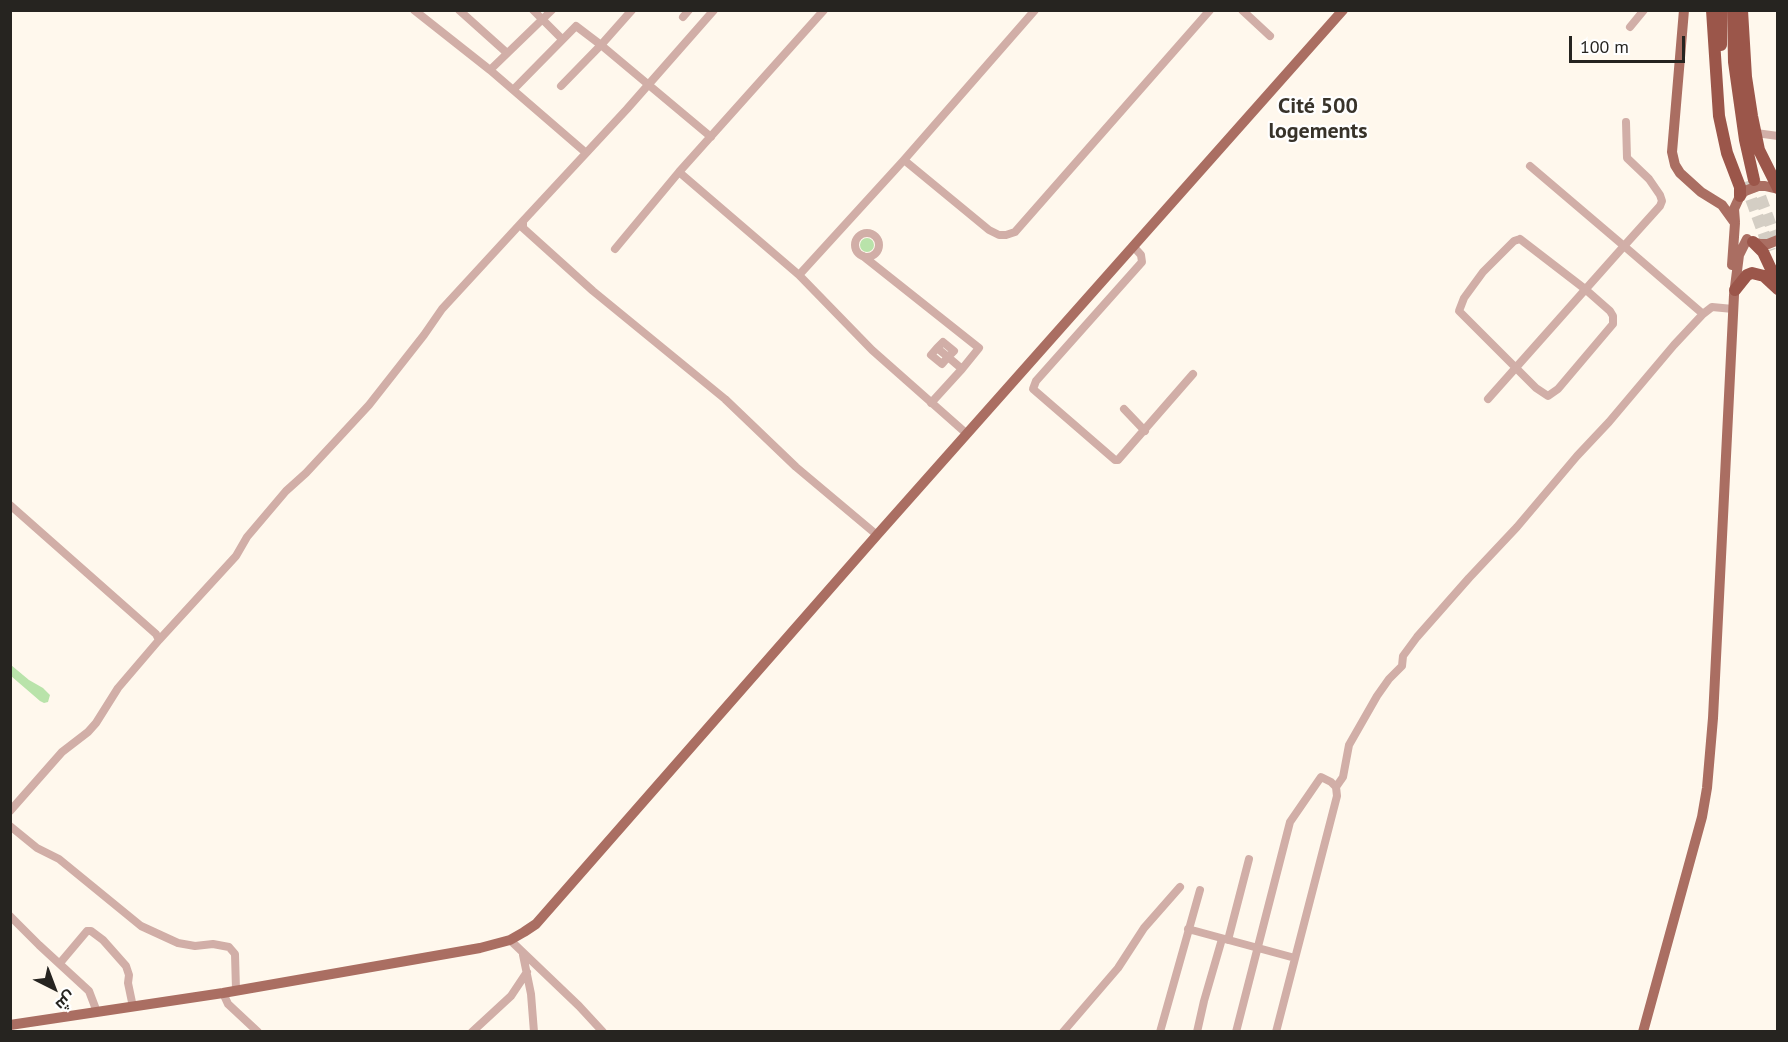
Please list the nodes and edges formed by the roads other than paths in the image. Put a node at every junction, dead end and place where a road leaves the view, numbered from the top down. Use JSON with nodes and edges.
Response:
{"nodes":[{"id":1,"x":414,"y":10,"type":"edge"},
{"id":2,"x":459,"y":10,"type":"edge"},
{"id":3,"x":533,"y":10,"type":"edge"},
{"id":4,"x":552,"y":10,"type":"edge"},
{"id":5,"x":632,"y":10,"type":"edge"},
{"id":6,"x":714,"y":10,"type":"edge"},
{"id":7,"x":824,"y":10,"type":"edge"},
{"id":8,"x":1035,"y":10,"type":"edge"},
{"id":9,"x":1210,"y":10,"type":"edge"},
{"id":10,"x":1242,"y":10,"type":"edge"},
{"id":11,"x":1343,"y":10,"type":"edge"},
{"id":12,"x":1644,"y":10,"type":"edge"},
{"id":13,"x":1684,"y":10,"type":"edge"},
{"id":14,"x":1712,"y":10,"type":"edge"},
{"id":15,"x":1720,"y":10,"type":"edge"},
{"id":16,"x":1733,"y":10,"type":"edge"},
{"id":17,"x":1742,"y":10,"type":"edge"},
{"id":18,"x":543,"y":19,"type":"junction"},
{"id":19,"x":1630,"y":27,"type":"dead end"},
{"id":20,"x":1270,"y":36,"type":"dead end"},
{"id":21,"x":562,"y":39,"type":"junction"},
{"id":22,"x":601,"y":45,"type":"junction"},
{"id":23,"x":507,"y":53,"type":"junction"},
{"id":24,"x":490,"y":70,"type":"junction"},
{"id":25,"x":649,"y":85,"type":"junction"},
{"id":26,"x":561,"y":86,"type":"dead end"},
{"id":27,"x":513,"y":90,"type":"junction"},
{"id":28,"x":1626,"y":122,"type":"dead end"},
{"id":29,"x":1756,"y":134,"type":"junction"},
{"id":30,"x":1778,"y":136,"type":"edge"},
{"id":31,"x":711,"y":137,"type":"junction"},
{"id":32,"x":585,"y":152,"type":"junction"},
{"id":33,"x":904,"y":160,"type":"junction"},
{"id":34,"x":1530,"y":166,"type":"dead end"},
{"id":35,"x":679,"y":172,"type":"junction"},
{"id":36,"x":1690,"y":183,"type":"junction"},
{"id":37,"x":1778,"y":189,"type":"edge"},
{"id":38,"x":1740,"y":196,"type":"junction"},
{"id":39,"x":523,"y":221,"type":"junction"},
{"id":40,"x":1735,"y":223,"type":"junction"},
{"id":41,"x":1778,"y":240,"type":"edge"},
{"id":42,"x":1750,"y":241,"type":"junction"},
{"id":43,"x":1133,"y":246,"type":"junction"},
{"id":44,"x":1624,"y":246,"type":"junction"},
{"id":45,"x":615,"y":249,"type":"dead end"},
{"id":46,"x":1770,"y":251,"type":"tunnel mouth"},
{"id":47,"x":863,"y":256,"type":"dead end"},
{"id":48,"x":1778,"y":269,"type":"edge"},
{"id":49,"x":799,"y":275,"type":"junction"},
{"id":50,"x":1778,"y":286,"type":"edge"},
{"id":51,"x":1586,"y":289,"type":"junction"},
{"id":52,"x":1734,"y":292,"type":"junction"},
{"id":53,"x":1733,"y":309,"type":"junction"},
{"id":54,"x":1703,"y":314,"type":"junction"},
{"id":55,"x":938,"y":348,"type":"dead end"},
{"id":56,"x":1515,"y":368,"type":"junction"},
{"id":57,"x":962,"y":369,"type":"junction"},
{"id":58,"x":1193,"y":374,"type":"dead end"},
{"id":59,"x":1488,"y":399,"type":"dead end"},
{"id":60,"x":931,"y":403,"type":"junction"},
{"id":61,"x":1124,"y":409,"type":"dead end"},
{"id":62,"x":1145,"y":431,"type":"junction"},
{"id":63,"x":967,"y":434,"type":"junction"},
{"id":64,"x":10,"y":505,"type":"edge"},
{"id":65,"x":877,"y":535,"type":"junction"},
{"id":66,"x":159,"y":640,"type":"junction"},
{"id":67,"x":1336,"y":787,"type":"junction"},
{"id":68,"x":10,"y":811,"type":"edge"},
{"id":69,"x":10,"y":826,"type":"edge"},
{"id":70,"x":1249,"y":859,"type":"dead end"},
{"id":71,"x":1180,"y":887,"type":"dead end"},
{"id":72,"x":1200,"y":890,"type":"dead end"},
{"id":73,"x":10,"y":916,"type":"edge"},
{"id":74,"x":1188,"y":929,"type":"junction"},
{"id":75,"x":510,"y":940,"type":"junction"},
{"id":76,"x":1225,"y":940,"type":"junction"},
{"id":77,"x":1258,"y":947,"type":"junction"},
{"id":78,"x":524,"y":955,"type":"junction"},
{"id":79,"x":1295,"y":958,"type":"junction"},
{"id":80,"x":60,"y":963,"type":"junction"},
{"id":81,"x":527,"y":972,"type":"junction"},
{"id":82,"x":236,"y":990,"type":"junction"},
{"id":83,"x":223,"y":993,"type":"junction"},
{"id":84,"x":133,"y":1007,"type":"junction"},
{"id":85,"x":97,"y":1012,"type":"junction"},
{"id":86,"x":10,"y":1025,"type":"edge"},
{"id":87,"x":258,"y":1032,"type":"edge"},
{"id":88,"x":472,"y":1032,"type":"edge"},
{"id":89,"x":534,"y":1032,"type":"edge"},
{"id":90,"x":603,"y":1032,"type":"edge"},
{"id":91,"x":1063,"y":1032,"type":"edge"},
{"id":92,"x":1160,"y":1032,"type":"edge"},
{"id":93,"x":1197,"y":1032,"type":"edge"},
{"id":94,"x":1236,"y":1032,"type":"edge"},
{"id":95,"x":1276,"y":1032,"type":"edge"},
{"id":96,"x":1643,"y":1032,"type":"edge"}],
"edges":[{"from":1,"to":24,"type":"street"},
{"from":2,"to":23,"type":"street"},
{"from":3,"to":18,"type":"street"},
{"from":4,"to":18,"type":"street"},
{"from":5,"to":22,"type":"street"},
{"from":6,"to":25,"type":"street"},
{"from":7,"to":31,"type":"street"},
{"from":8,"to":33,"type":"street"},
{"from":9,"to":33,"type":"street"},
{"from":10,"to":20,"type":"street"},
{"from":11,"to":43,"type":"main road"},
{"from":12,"to":19,"type":"street"},
{"from":13,"to":36,"type":"main road"},
{"from":14,"to":38,"type":"highway"},
{"from":15,"to":16,"type":"highway"},
{"from":17,"to":29,"type":"highway"},
{"from":18,"to":21,"type":"street"},
{"from":18,"to":23,"type":"street"},
{"from":21,"to":22,"type":"street"},
{"from":21,"to":27,"type":"street"},
{"from":22,"to":25,"type":"street"},
{"from":22,"to":26,"type":"street"},
{"from":23,"to":24,"type":"street"},
{"from":24,"to":27,"type":"street"},
{"from":25,"to":31,"type":"street"},
{"from":25,"to":32,"type":"street"},
{"from":27,"to":32,"type":"street"},
{"from":28,"to":44,"type":"street"},
{"from":29,"to":30,"type":"street"},
{"from":29,"to":37,"type":"highway"},
{"from":31,"to":35,"type":"street"},
{"from":32,"to":39,"type":"street"},
{"from":33,"to":49,"type":"street"},
{"from":34,"to":44,"type":"street"},
{"from":35,"to":45,"type":"street"},
{"from":35,"to":49,"type":"street"},
{"from":36,"to":38,"type":"main road"},
{"from":36,"to":40,"type":"main road"},
{"from":37,"to":38,"type":"main road"},
{"from":38,"to":40,"type":"main road"},
{"from":39,"to":65,"type":"street"},
{"from":39,"to":66,"type":"street"},
{"from":40,"to":42,"type":"main road"},
{"from":40,"to":52,"type":"main road"},
{"from":41,"to":42,"type":"main road"},
{"from":42,"to":50,"type":"highway"},
{"from":42,"to":52,"type":"main road"},
{"from":43,"to":62,"type":"street"},
{"from":43,"to":63,"type":"main road"},
{"from":44,"to":51,"type":"street"},
{"from":44,"to":54,"type":"street"},
{"from":46,"to":48,"type":"highway"},
{"from":47,"to":57,"type":"street"},
{"from":49,"to":60,"type":"street"},
{"from":50,"to":52,"type":"highway"},
{"from":51,"to":56,"type":"street"},
{"from":51,"to":56,"type":"street"},
{"from":51,"to":56,"type":"street"},
{"from":52,"to":53,"type":"main road"},
{"from":53,"to":54,"type":"street"},
{"from":53,"to":96,"type":"main road"},
{"from":54,"to":67,"type":"street"},
{"from":55,"to":57,"type":"street"},
{"from":56,"to":59,"type":"street"},
{"from":57,"to":60,"type":"street"},
{"from":58,"to":62,"type":"street"},
{"from":60,"to":63,"type":"street"},
{"from":61,"to":62,"type":"street"},
{"from":63,"to":65,"type":"main road"},
{"from":64,"to":66,"type":"street"},
{"from":65,"to":75,"type":"main road"},
{"from":66,"to":68,"type":"street"},
{"from":67,"to":77,"type":"street"},
{"from":67,"to":79,"type":"street"},
{"from":69,"to":82,"type":"street"},
{"from":70,"to":76,"type":"street"},
{"from":71,"to":91,"type":"street"},
{"from":72,"to":74,"type":"street"},
{"from":73,"to":80,"type":"street"},
{"from":74,"to":76,"type":"street"},
{"from":74,"to":92,"type":"street"},
{"from":75,"to":78,"type":"street"},
{"from":75,"to":82,"type":"main road"},
{"from":76,"to":77,"type":"street"},
{"from":76,"to":93,"type":"street"},
{"from":77,"to":79,"type":"street"},
{"from":77,"to":94,"type":"street"},
{"from":78,"to":81,"type":"street"},
{"from":78,"to":90,"type":"street"},
{"from":79,"to":95,"type":"street"},
{"from":80,"to":84,"type":"street"},
{"from":80,"to":85,"type":"street"},
{"from":81,"to":88,"type":"street"},
{"from":81,"to":89,"type":"street"},
{"from":82,"to":83,"type":"main road"},
{"from":83,"to":84,"type":"main road"},
{"from":83,"to":87,"type":"street"},
{"from":84,"to":85,"type":"main road"},
{"from":85,"to":86,"type":"main road"}]}
